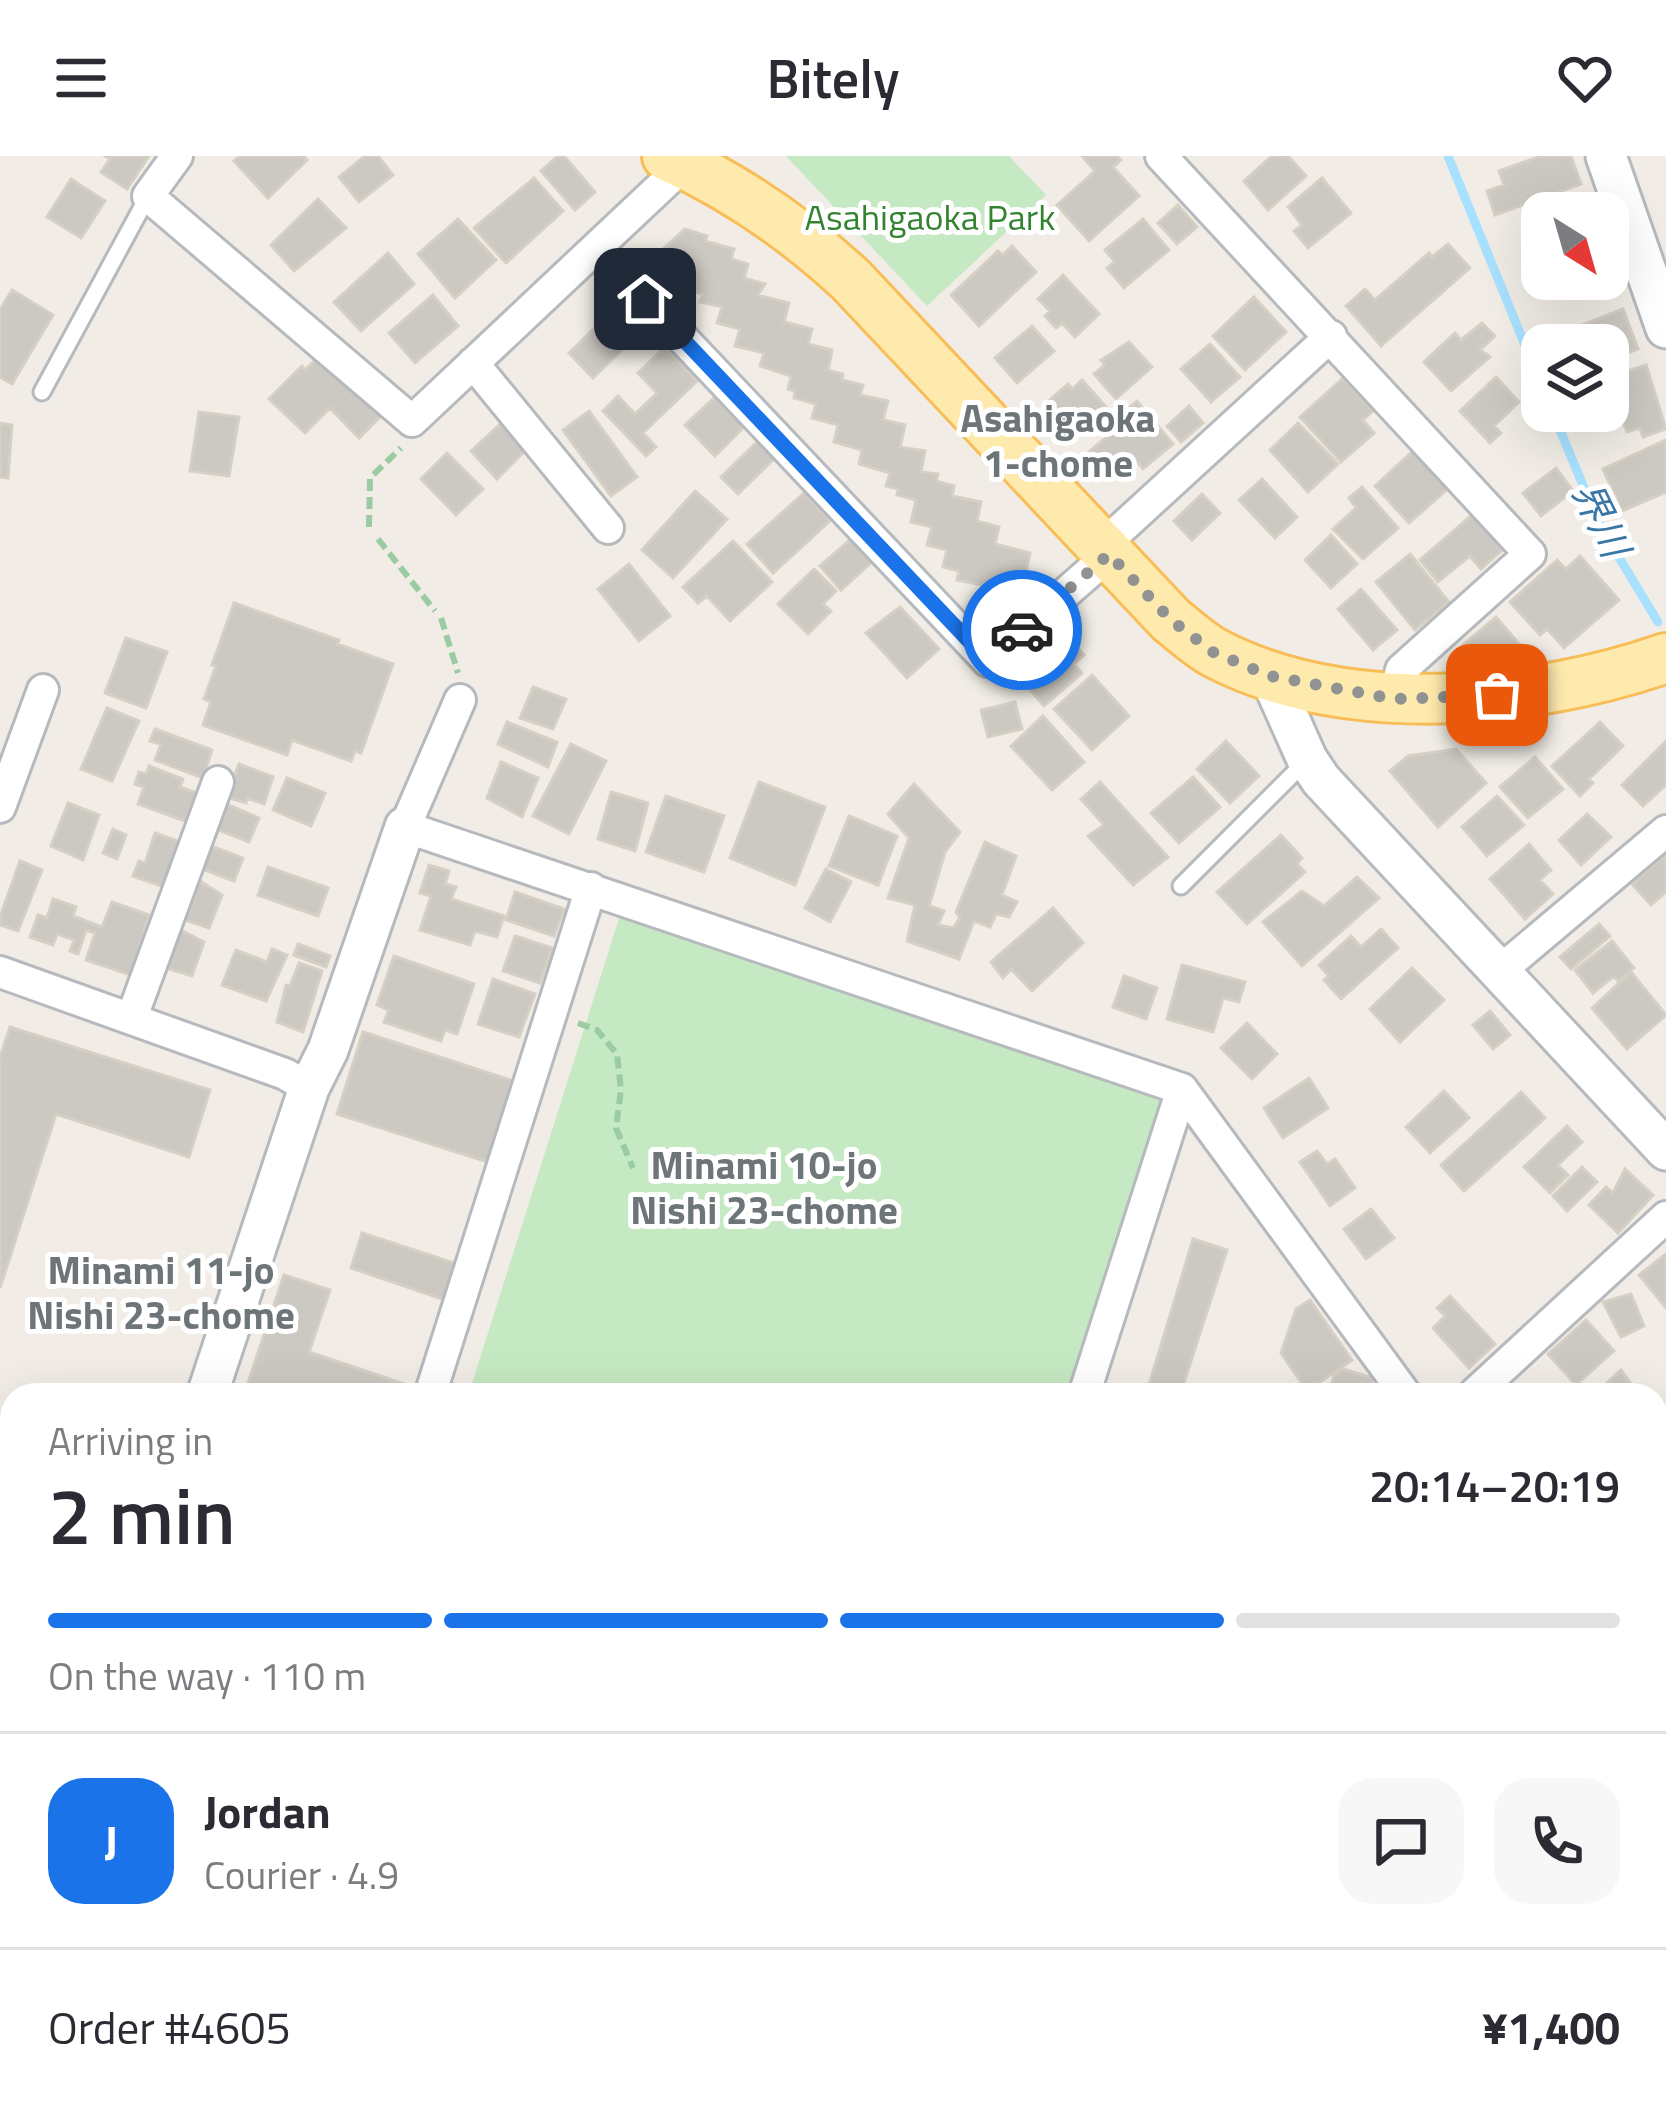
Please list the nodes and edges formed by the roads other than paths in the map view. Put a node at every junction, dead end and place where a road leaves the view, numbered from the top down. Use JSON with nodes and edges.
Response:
{"nodes":[{"id":1,"x":176,"y":156,"type":"edge"},
{"id":2,"x":1161,"y":156,"type":"edge"},
{"id":3,"x":1606,"y":156,"type":"edge"},
{"id":4,"x":683,"y":158,"type":"edge"},
{"id":5,"x":148,"y":196,"type":"junction"},
{"id":6,"x":597,"y":248,"type":"junction"},
{"id":7,"x":1666,"y":328,"type":"edge"},
{"id":8,"x":1331,"y":336,"type":"junction"},
{"id":9,"x":473,"y":363,"type":"junction"},
{"id":10,"x":42,"y":392,"type":"dead end"},
{"id":11,"x":608,"y":528,"type":"dead end"},
{"id":12,"x":1105,"y":551,"type":"junction"},
{"id":13,"x":1666,"y":658,"type":"edge"},
{"id":14,"x":1270,"y":676,"type":"junction"},
{"id":15,"x":460,"y":688,"type":"road end"},
{"id":16,"x":43,"y":690,"type":"dead end"},
{"id":17,"x":1394,"y":699,"type":"junction"},
{"id":18,"x":1307,"y":759,"type":"junction"},
{"id":19,"x":218,"y":782,"type":"dead end"},
{"id":20,"x":0,"y":807,"type":"edge"},
{"id":21,"x":405,"y":827,"type":"junction"},
{"id":22,"x":1666,"y":831,"type":"edge"},
{"id":23,"x":1181,"y":886,"type":"dead end"},
{"id":24,"x":592,"y":888,"type":"junction"},
{"id":25,"x":1501,"y":970,"type":"junction"},
{"id":26,"x":0,"y":972,"type":"edge"},
{"id":27,"x":132,"y":1017,"type":"junction"},
{"id":28,"x":309,"y":1088,"type":"junction"},
{"id":29,"x":1182,"y":1089,"type":"junction"},
{"id":30,"x":1666,"y":1150,"type":"edge"},
{"id":31,"x":1666,"y":1216,"type":"edge"},
{"id":32,"x":211,"y":1383,"type":"edge"},
{"id":33,"x":434,"y":1383,"type":"edge"},
{"id":34,"x":1088,"y":1383,"type":"edge"},
{"id":35,"x":1397,"y":1383,"type":"edge"},
{"id":36,"x":1486,"y":1383,"type":"edge"}],
"edges":[{"from":1,"to":5,"type":"street"},
{"from":2,"to":8,"type":"street"},
{"from":3,"to":7,"type":"street"},
{"from":4,"to":6,"type":"street"},
{"from":4,"to":12,"type":"main road"},
{"from":5,"to":9,"type":"street"},
{"from":5,"to":10,"type":"lane"},
{"from":6,"to":9,"type":"street"},
{"from":6,"to":12,"type":"street"},
{"from":8,"to":12,"type":"street"},
{"from":8,"to":17,"type":"street"},
{"from":9,"to":11,"type":"street"},
{"from":12,"to":14,"type":"main road"},
{"from":13,"to":17,"type":"main road"},
{"from":14,"to":17,"type":"main road"},
{"from":14,"to":18,"type":"street"},
{"from":15,"to":21,"type":"street"},
{"from":16,"to":20,"type":"street"},
{"from":18,"to":23,"type":"lane"},
{"from":18,"to":25,"type":"street"},
{"from":19,"to":27,"type":"street"},
{"from":21,"to":24,"type":"street"},
{"from":21,"to":28,"type":"street"},
{"from":22,"to":25,"type":"street"},
{"from":24,"to":29,"type":"street"},
{"from":24,"to":33,"type":"street"},
{"from":25,"to":30,"type":"street"},
{"from":26,"to":27,"type":"street"},
{"from":27,"to":28,"type":"street"},
{"from":28,"to":32,"type":"street"},
{"from":29,"to":34,"type":"street"},
{"from":29,"to":35,"type":"street"},
{"from":31,"to":36,"type":"street"}]}
